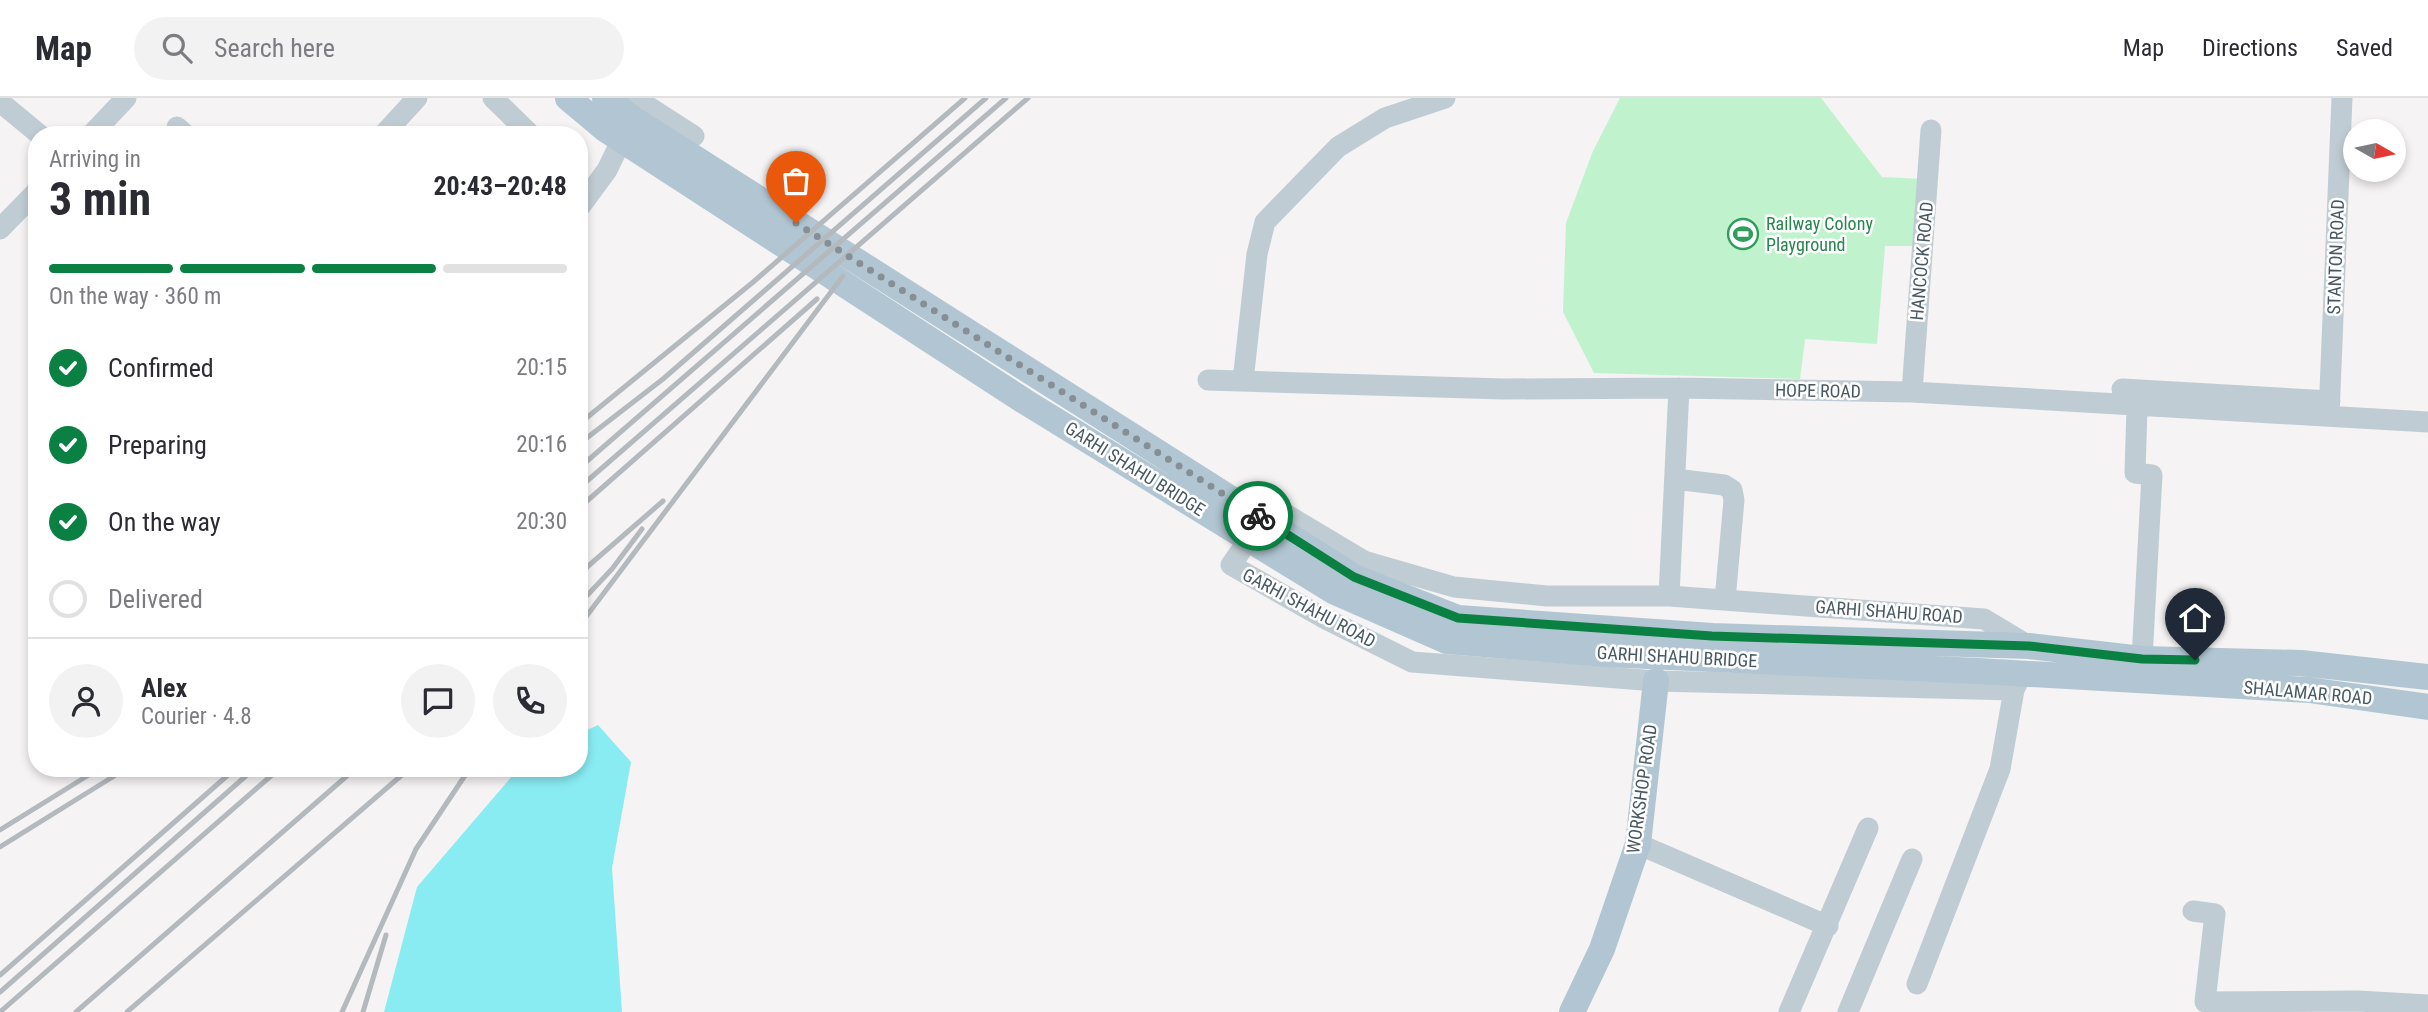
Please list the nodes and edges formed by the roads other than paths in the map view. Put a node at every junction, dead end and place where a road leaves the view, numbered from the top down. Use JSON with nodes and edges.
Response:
{"nodes":[{"id":1,"x":126,"y":98,"type":"edge"},
{"id":2,"x":417,"y":98,"type":"edge"},
{"id":3,"x":493,"y":98,"type":"edge"},
{"id":4,"x":568,"y":98,"type":"edge"},
{"id":5,"x":605,"y":98,"type":"edge"},
{"id":6,"x":1445,"y":98,"type":"edge"},
{"id":7,"x":2342,"y":98,"type":"edge"},
{"id":8,"x":638,"y":100,"type":"edge"},
{"id":9,"x":0,"y":102,"type":"edge"},
{"id":10,"x":29,"y":126,"type":"edge"},
{"id":11,"x":99,"y":126,"type":"edge"},
{"id":12,"x":391,"y":126,"type":"edge"},
{"id":13,"x":522,"y":126,"type":"edge"},
{"id":14,"x":1931,"y":130,"type":"dead end"},
{"id":15,"x":694,"y":136,"type":"dead end"},
{"id":16,"x":588,"y":187,"type":"edge"},
{"id":17,"x":28,"y":200,"type":"edge"},
{"id":18,"x":0,"y":229,"type":"edge"},
{"id":19,"x":1208,"y":380,"type":"dead end"},
{"id":20,"x":1243,"y":381,"type":"junction"},
{"id":21,"x":1679,"y":388,"type":"junction"},
{"id":22,"x":2122,"y":389,"type":"dead end"},
{"id":23,"x":1912,"y":392,"type":"junction"},
{"id":24,"x":2137,"y":407,"type":"junction"},
{"id":25,"x":2329,"y":408,"type":"junction"},
{"id":26,"x":2428,"y":422,"type":"edge"},
{"id":27,"x":1675,"y":479,"type":"junction"},
{"id":28,"x":1669,"y":596,"type":"junction"},
{"id":29,"x":1725,"y":600,"type":"junction"},
{"id":30,"x":1980,"y":643,"type":"joint"},
{"id":31,"x":2029,"y":646,"type":"junction"},
{"id":32,"x":2142,"y":659,"type":"junction"},
{"id":33,"x":1978,"y":671,"type":"joint"},
{"id":34,"x":2428,"y":677,"type":"edge"},
{"id":35,"x":1656,"y":681,"type":"junction"},
{"id":36,"x":2017,"y":682,"type":"junction"},
{"id":37,"x":2428,"y":707,"type":"edge"},
{"id":38,"x":1868,"y":828,"type":"dead end"},
{"id":39,"x":1638,"y":844,"type":"junction"},
{"id":40,"x":1912,"y":859,"type":"dead end"},
{"id":41,"x":2193,"y":911,"type":"dead end"},
{"id":42,"x":1828,"y":926,"type":"junction"},
{"id":43,"x":1917,"y":984,"type":"dead end"},
{"id":44,"x":2428,"y":1005,"type":"edge"},
{"id":45,"x":1572,"y":1012,"type":"edge"},
{"id":46,"x":1789,"y":1012,"type":"edge"},
{"id":47,"x":1848,"y":1012,"type":"edge"}],
"edges":[{"from":1,"to":11,"type":"street"},
{"from":2,"to":12,"type":"street"},
{"from":3,"to":13,"type":"street"},
{"from":4,"to":33,"type":"main road","name":"GARHI SHAHU BRIDGE"},
{"from":5,"to":30,"type":"main road","name":"GARHI SHAHU BRIDGE"},
{"from":6,"to":20,"type":"street"},
{"from":7,"to":25,"type":"street","name":"STANTON ROAD"},
{"from":8,"to":15,"type":"street"},
{"from":8,"to":16,"type":"street"},
{"from":9,"to":10,"type":"street"},
{"from":14,"to":23,"type":"street","name":"HANCOCK ROAD"},
{"from":17,"to":18,"type":"street"},
{"from":19,"to":20,"type":"street","name":"HOPE ROAD"},
{"from":20,"to":21,"type":"street","name":"HOPE ROAD"},
{"from":21,"to":23,"type":"street","name":"HOPE ROAD"},
{"from":21,"to":27,"type":"street"},
{"from":22,"to":25,"type":"street"},
{"from":23,"to":24,"type":"street","name":"HOPE ROAD"},
{"from":24,"to":25,"type":"street","name":"HOPE ROAD"},
{"from":24,"to":32,"type":"street"},
{"from":25,"to":26,"type":"street","name":"HOPE ROAD"},
{"from":27,"to":28,"type":"street"},
{"from":27,"to":29,"type":"street"},
{"from":28,"to":29,"type":"street","name":"GARHI SHAHU ROAD"},
{"from":28,"to":35,"type":"street","name":"GARHI SHAHU ROAD"},
{"from":29,"to":31,"type":"street","name":"GARHI SHAHU ROAD"},
{"from":30,"to":31,"type":"main road","name":"SHALAMAR ROAD"},
{"from":31,"to":32,"type":"main road","name":"SHALAMAR ROAD"},
{"from":32,"to":34,"type":"main road","name":"SHALAMAR ROAD"},
{"from":33,"to":36,"type":"main road","name":"SHALAMAR ROAD"},
{"from":35,"to":36,"type":"street","name":"GARHI SHAHU ROAD"},
{"from":35,"to":39,"type":"main road","name":"WORKSHOP ROAD"},
{"from":36,"to":37,"type":"main road","name":"SHALAMAR ROAD"},
{"from":36,"to":43,"type":"street"},
{"from":38,"to":42,"type":"street"},
{"from":39,"to":42,"type":"street"},
{"from":39,"to":45,"type":"main road","name":"WORKSHOP ROAD"},
{"from":40,"to":47,"type":"street"},
{"from":41,"to":44,"type":"street"},
{"from":42,"to":46,"type":"street"}]}
